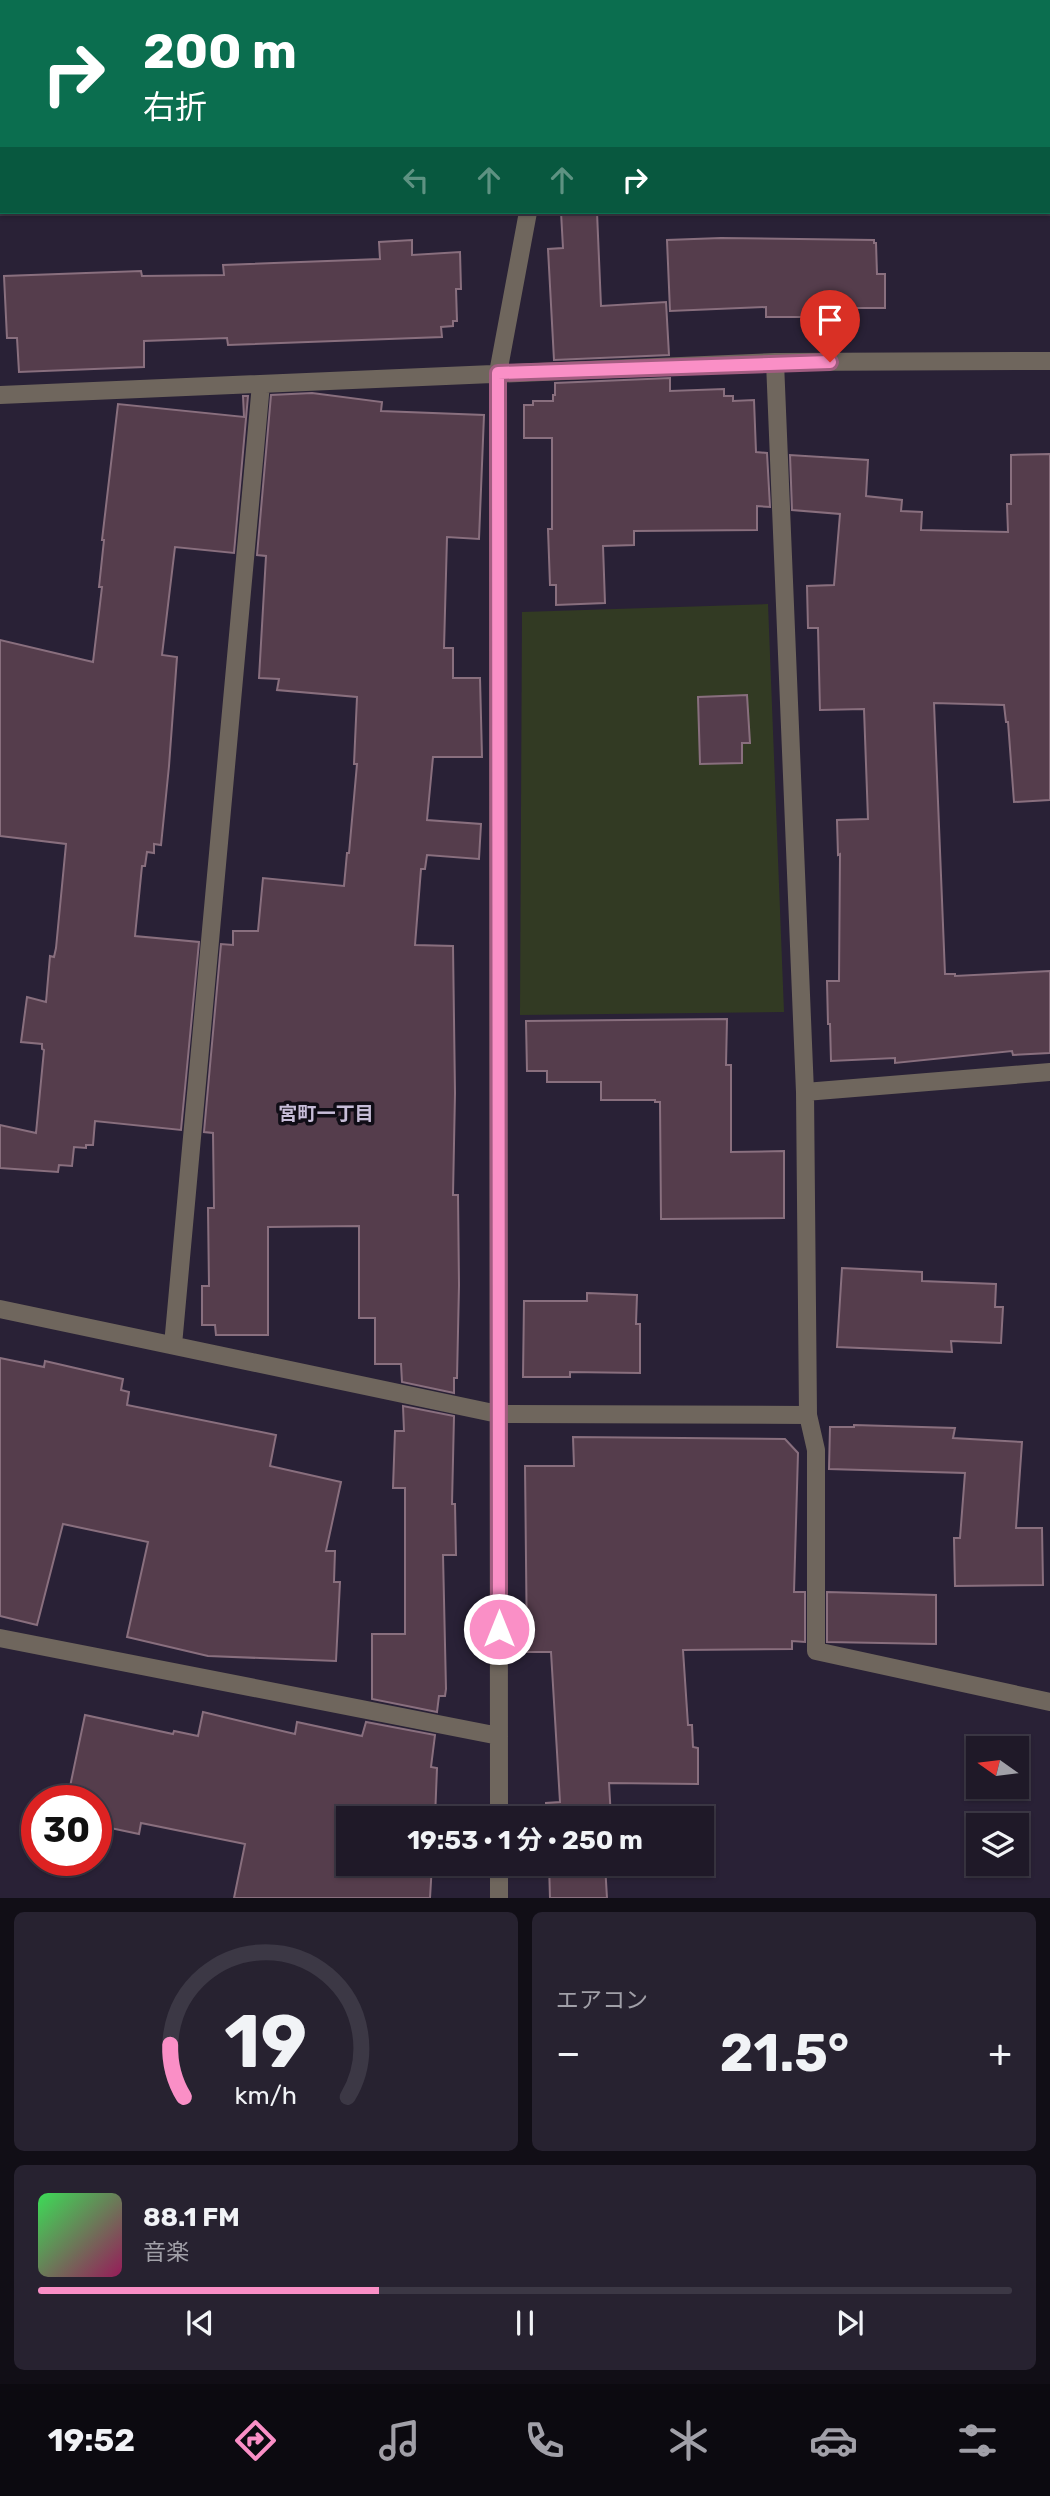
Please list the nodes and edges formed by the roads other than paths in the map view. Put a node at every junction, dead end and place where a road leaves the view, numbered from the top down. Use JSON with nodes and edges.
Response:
{"nodes":[{"id":1,"x":528,"y":214,"type":"edge"},
{"id":2,"x":1050,"y":361,"type":"edge"},
{"id":3,"x":775,"y":362,"type":"junction"},
{"id":4,"x":498,"y":373,"type":"junction"},
{"id":5,"x":261,"y":384,"type":"junction"},
{"id":6,"x":0,"y":395,"type":"edge"},
{"id":7,"x":1050,"y":1072,"type":"edge"},
{"id":8,"x":805,"y":1091,"type":"junction"},
{"id":9,"x":0,"y":1309,"type":"edge"},
{"id":10,"x":173,"y":1345,"type":"junction"},
{"id":11,"x":498,"y":1414,"type":"junction"},
{"id":12,"x":808,"y":1415,"type":"junction"},
{"id":13,"x":0,"y":1637,"type":"edge"},
{"id":14,"x":1050,"y":1702,"type":"edge"},
{"id":15,"x":499,"y":1736,"type":"junction"},
{"id":16,"x":499,"y":1806,"type":"edge"},
{"id":17,"x":499,"y":1876,"type":"edge"},
{"id":18,"x":499,"y":1898,"type":"edge"}],
"edges":[{"from":1,"to":4,"type":"street"},
{"from":2,"to":3,"type":"street"},
{"from":3,"to":4,"type":"street"},
{"from":3,"to":8,"type":"street"},
{"from":4,"to":5,"type":"street"},
{"from":4,"to":11,"type":"street"},
{"from":5,"to":6,"type":"street"},
{"from":5,"to":10,"type":"street"},
{"from":7,"to":8,"type":"street"},
{"from":8,"to":12,"type":"street"},
{"from":9,"to":10,"type":"street"},
{"from":10,"to":11,"type":"street"},
{"from":11,"to":12,"type":"street"},
{"from":11,"to":15,"type":"street"},
{"from":12,"to":14,"type":"street"},
{"from":13,"to":15,"type":"street"},
{"from":15,"to":16,"type":"street"},
{"from":17,"to":18,"type":"street"}]}
